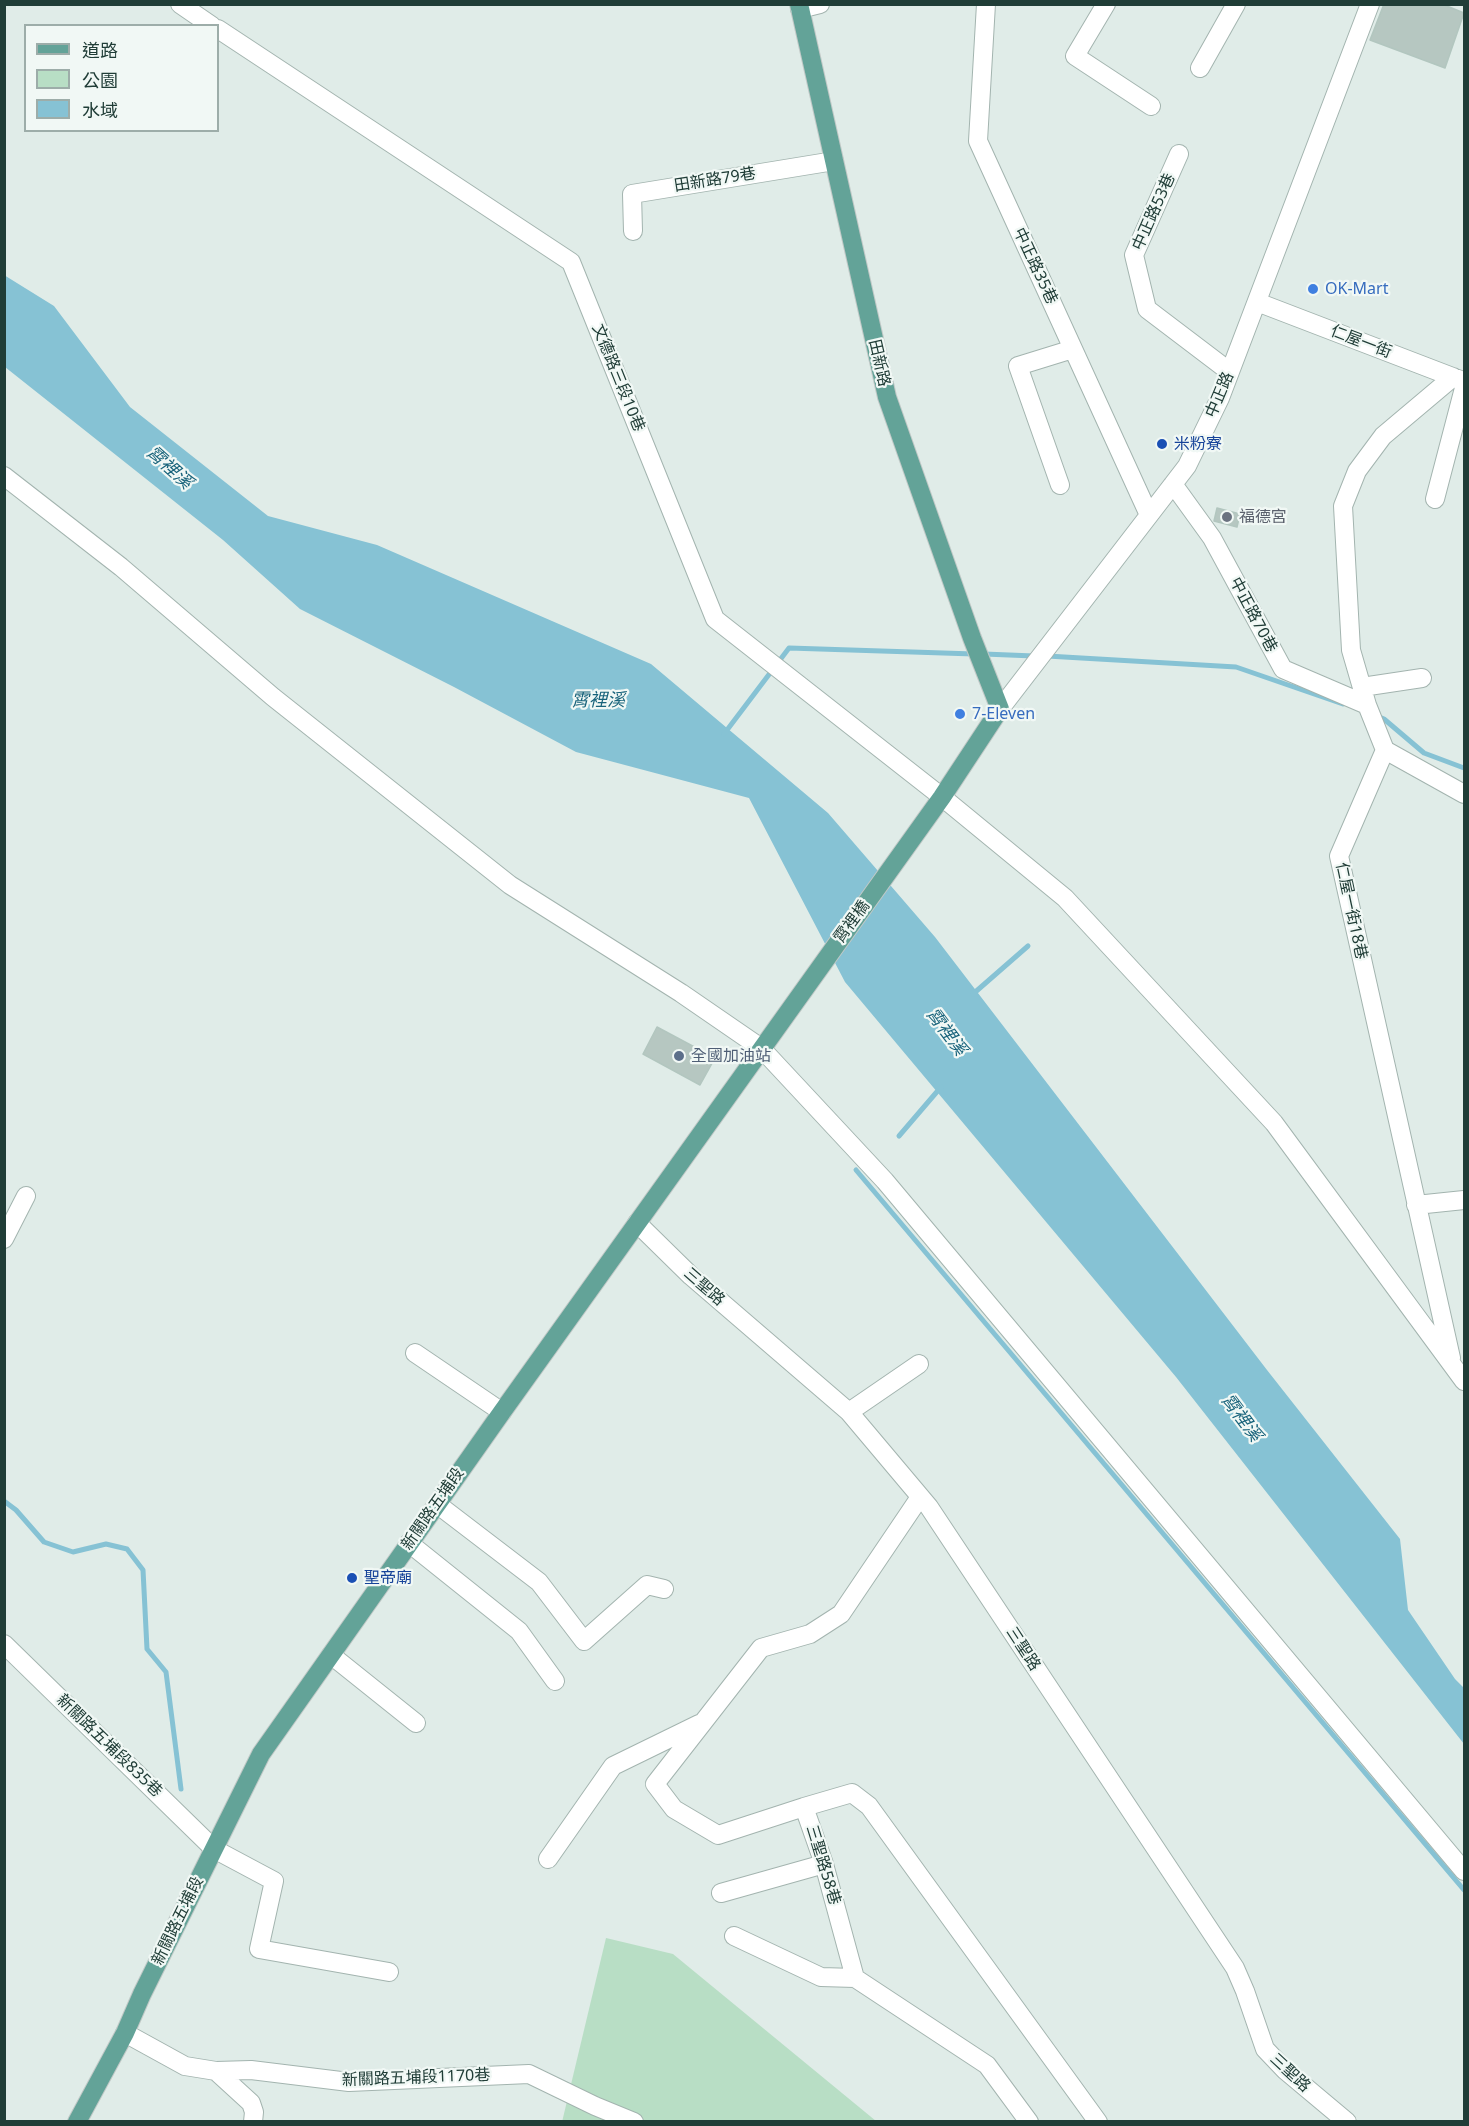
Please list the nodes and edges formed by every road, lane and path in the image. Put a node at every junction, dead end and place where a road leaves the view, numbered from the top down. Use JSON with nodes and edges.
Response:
{"nodes":[{"id":1,"x":180,"y":4,"type":"edge"},
{"id":2,"x":820,"y":4,"type":"edge"},
{"id":3,"x":986,"y":4,"type":"edge"},
{"id":4,"x":1107,"y":4,"type":"edge"},
{"id":5,"x":1236,"y":4,"type":"edge"},
{"id":6,"x":1370,"y":4,"type":"edge"},
{"id":7,"x":799,"y":7,"type":"edge"},
{"id":8,"x":209,"y":24,"type":"edge"},
{"id":9,"x":219,"y":30,"type":"edge"},
{"id":10,"x":1200,"y":68,"type":"dead end"},
{"id":11,"x":1151,"y":106,"type":"dead end"},
{"id":12,"x":1179,"y":154,"type":"dead end"},
{"id":13,"x":834,"y":161,"type":"junction"},
{"id":14,"x":633,"y":231,"type":"dead end"},
{"id":15,"x":1257,"y":302,"type":"junction"},
{"id":16,"x":1073,"y":350,"type":"junction"},
{"id":17,"x":1230,"y":372,"type":"junction"},
{"id":18,"x":1461,"y":382,"type":"edge"},
{"id":19,"x":4,"y":476,"type":"edge"},
{"id":20,"x":1173,"y":484,"type":"junction"},
{"id":21,"x":1060,"y":485,"type":"dead end"},
{"id":22,"x":1435,"y":499,"type":"dead end"},
{"id":23,"x":1149,"y":515,"type":"junction"},
{"id":24,"x":1422,"y":678,"type":"dead end"},
{"id":25,"x":1362,"y":687,"type":"junction"},
{"id":26,"x":1367,"y":705,"type":"junction"},
{"id":27,"x":1000,"y":709,"type":"junction"},
{"id":28,"x":1385,"y":750,"type":"junction"},
{"id":29,"x":1464,"y":794,"type":"edge"},
{"id":30,"x":942,"y":797,"type":"junction"},
{"id":31,"x":761,"y":1048,"type":"junction"},
{"id":32,"x":26,"y":1196,"type":"dead end"},
{"id":33,"x":1464,"y":1200,"type":"edge"},
{"id":34,"x":1416,"y":1204,"type":"junction"},
{"id":35,"x":637,"y":1223,"type":"junction"},
{"id":36,"x":4,"y":1239,"type":"edge"},
{"id":37,"x":415,"y":1353,"type":"dead end"},
{"id":38,"x":919,"y":1365,"type":"dead end"},
{"id":39,"x":1453,"y":1365,"type":"junction"},
{"id":40,"x":1464,"y":1381,"type":"edge"},
{"id":41,"x":502,"y":1412,"type":"junction"},
{"id":42,"x":849,"y":1412,"type":"junction"},
{"id":43,"x":920,"y":1497,"type":"junction"},
{"id":44,"x":437,"y":1504,"type":"junction"},
{"id":45,"x":410,"y":1543,"type":"junction"},
{"id":46,"x":664,"y":1589,"type":"dead end"},
{"id":47,"x":4,"y":1644,"type":"edge"},
{"id":48,"x":332,"y":1654,"type":"junction"},
{"id":49,"x":555,"y":1681,"type":"dead end"},
{"id":50,"x":703,"y":1722,"type":"junction"},
{"id":51,"x":416,"y":1723,"type":"dead end"},
{"id":52,"x":804,"y":1807,"type":"junction"},
{"id":53,"x":214,"y":1849,"type":"junction"},
{"id":54,"x":548,"y":1859,"type":"dead end"},
{"id":55,"x":824,"y":1864,"type":"junction"},
{"id":56,"x":1464,"y":1871,"type":"edge"},
{"id":57,"x":721,"y":1893,"type":"dead end"},
{"id":58,"x":734,"y":1936,"type":"dead end"},
{"id":59,"x":389,"y":1972,"type":"dead end"},
{"id":60,"x":855,"y":1978,"type":"junction"},
{"id":61,"x":125,"y":2033,"type":"junction"},
{"id":62,"x":216,"y":2070,"type":"junction"},
{"id":63,"x":77,"y":2121,"type":"edge"},
{"id":64,"x":253,"y":2121,"type":"edge"},
{"id":65,"x":634,"y":2121,"type":"edge"},
{"id":66,"x":1029,"y":2121,"type":"edge"},
{"id":67,"x":1098,"y":2121,"type":"edge"},
{"id":68,"x":1347,"y":2121,"type":"edge"}],
"edges":[{"from":1,"to":8,"type":"street"},
{"from":2,"to":7,"type":"street"},
{"from":3,"to":16,"type":"street","name":"中正路35巷"},
{"from":4,"to":11,"type":"street"},
{"from":5,"to":10,"type":"street"},
{"from":6,"to":15,"type":"street","name":"中正路"},
{"from":7,"to":13,"type":"main road","name":"田新路"},
{"from":9,"to":30,"type":"street","name":"文德路三段10巷"},
{"from":12,"to":17,"type":"street","name":"中正路53巷"},
{"from":13,"to":14,"type":"street","name":"田新路79巷"},
{"from":13,"to":27,"type":"main road","name":"田新路"},
{"from":15,"to":17,"type":"street","name":"中正路"},
{"from":15,"to":18,"type":"street","name":"仁屋一街"},
{"from":16,"to":21,"type":"street"},
{"from":16,"to":23,"type":"street","name":"中正路35巷"},
{"from":17,"to":20,"type":"street","name":"中正路"},
{"from":18,"to":22,"type":"street"},
{"from":18,"to":25,"type":"street"},
{"from":19,"to":31,"type":"street"},
{"from":20,"to":23,"type":"street","name":"中正路"},
{"from":20,"to":26,"type":"street","name":"中正路70巷"},
{"from":23,"to":27,"type":"street","name":"中正路"},
{"from":24,"to":25,"type":"street"},
{"from":25,"to":26,"type":"street"},
{"from":26,"to":28,"type":"street"},
{"from":27,"to":30,"type":"main road","name":"中正路"},
{"from":28,"to":29,"type":"street"},
{"from":28,"to":34,"type":"street","name":"仁屋一街18巷"},
{"from":30,"to":31,"type":"main road","name":"霄裡橋"},
{"from":30,"to":39,"type":"street","name":"文德路三段10巷"},
{"from":31,"to":35,"type":"main road","name":"新關路五埔段"},
{"from":31,"to":56,"type":"street"},
{"from":32,"to":36,"type":"street"},
{"from":33,"to":34,"type":"street"},
{"from":34,"to":39,"type":"street","name":"仁屋一街18巷"},
{"from":35,"to":41,"type":"main road","name":"新關路五埔段"},
{"from":35,"to":42,"type":"street","name":"三聖路"},
{"from":37,"to":41,"type":"street"},
{"from":38,"to":42,"type":"street"},
{"from":39,"to":40,"type":"street","name":"仁屋一街18巷"},
{"from":41,"to":44,"type":"main road","name":"新關路五埔段"},
{"from":42,"to":43,"type":"street","name":"三聖路"},
{"from":43,"to":50,"type":"street","name":"三聖路58巷"},
{"from":43,"to":68,"type":"street","name":"三聖路"},
{"from":44,"to":45,"type":"main road","name":"新關路五埔段"},
{"from":44,"to":46,"type":"street"},
{"from":45,"to":48,"type":"main road","name":"新關路五埔段"},
{"from":45,"to":49,"type":"street"},
{"from":47,"to":53,"type":"street","name":"新關路五埔段835巷"},
{"from":48,"to":51,"type":"street"},
{"from":48,"to":53,"type":"main road","name":"新關路五埔段"},
{"from":50,"to":52,"type":"street","name":"三聖路58巷"},
{"from":50,"to":54,"type":"street"},
{"from":52,"to":55,"type":"street","name":"三聖路58巷"},
{"from":52,"to":67,"type":"street"},
{"from":53,"to":59,"type":"street","name":"新關路五埔段835巷"},
{"from":53,"to":61,"type":"main road","name":"新關路五埔段"},
{"from":55,"to":57,"type":"street"},
{"from":55,"to":60,"type":"street","name":"三聖路58巷"},
{"from":58,"to":60,"type":"street"},
{"from":60,"to":66,"type":"street"},
{"from":61,"to":62,"type":"street","name":"新關路五埔段1170巷"},
{"from":61,"to":63,"type":"main road","name":"新關路五埔段"},
{"from":62,"to":64,"type":"street"},
{"from":62,"to":65,"type":"street","name":"新關路五埔段1170巷"}]}
